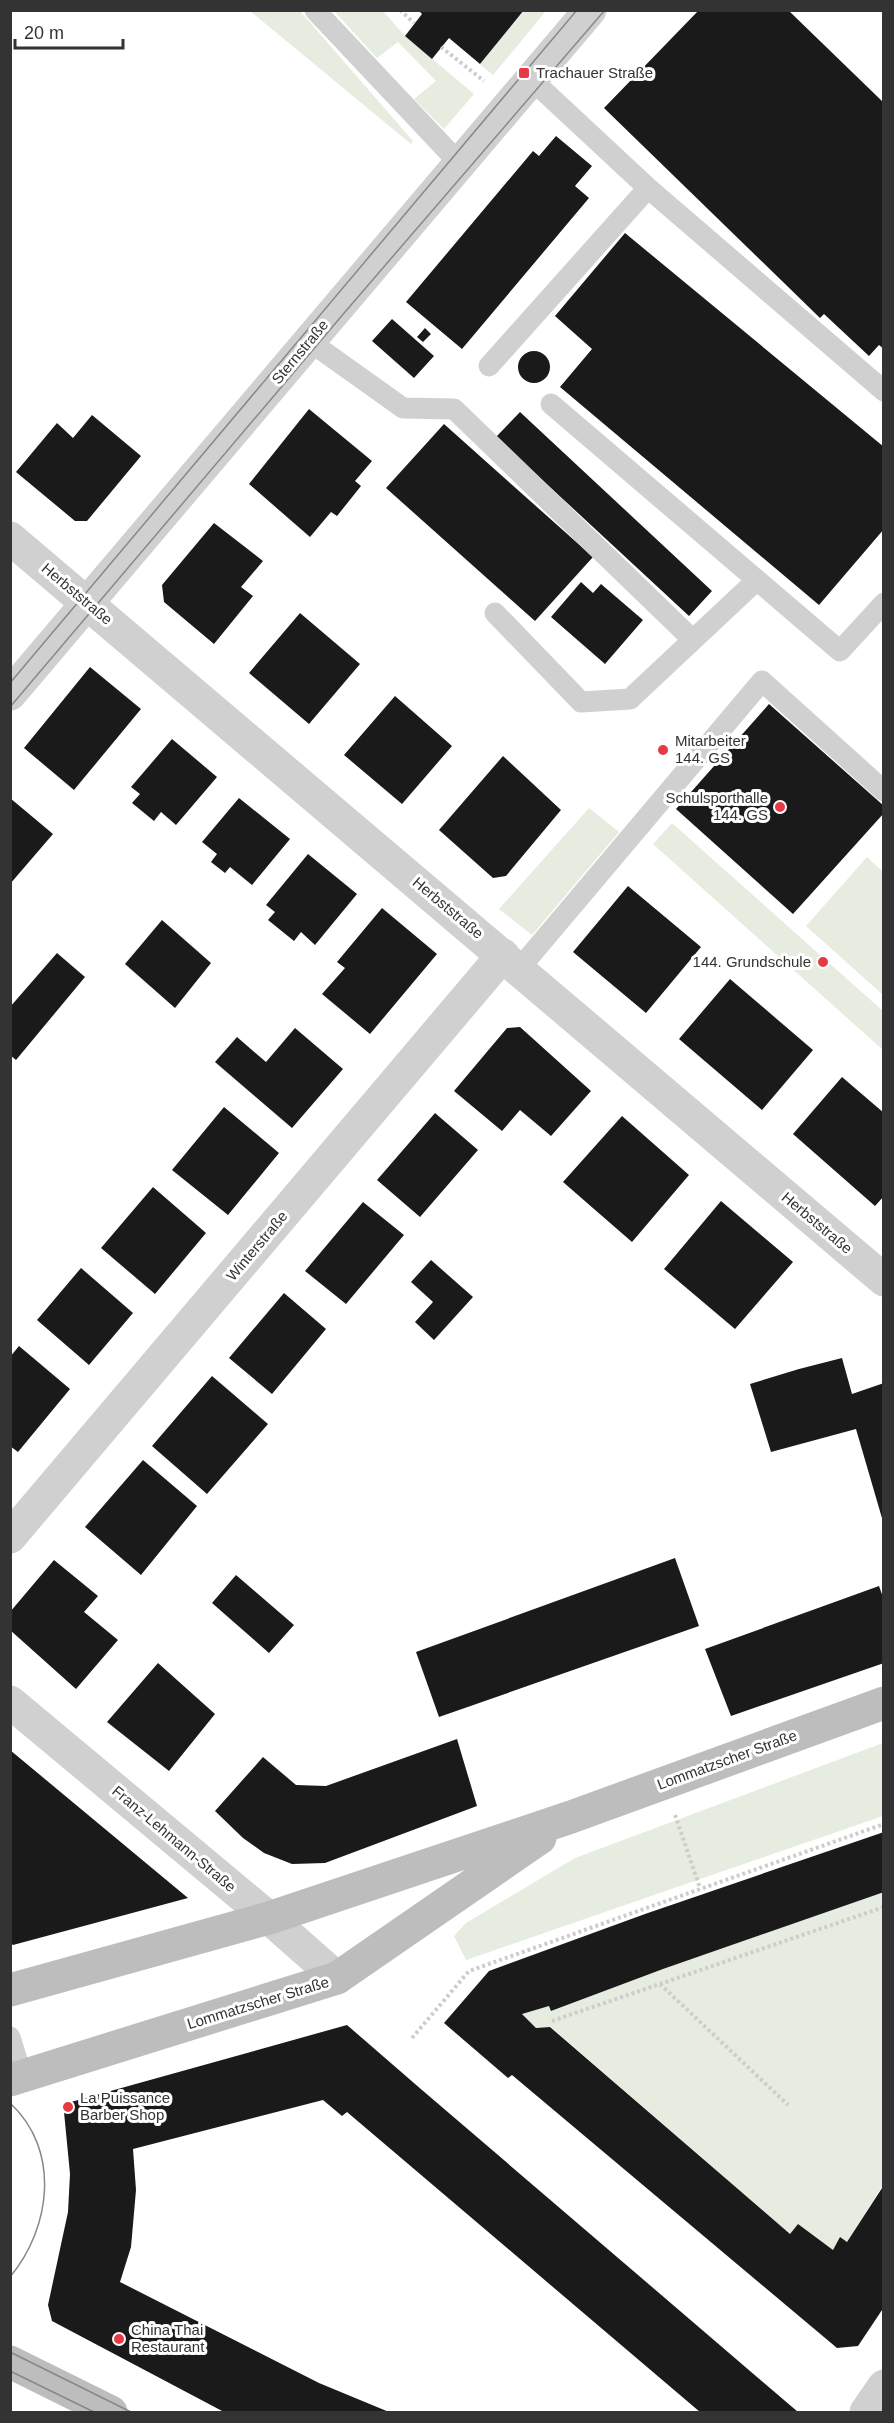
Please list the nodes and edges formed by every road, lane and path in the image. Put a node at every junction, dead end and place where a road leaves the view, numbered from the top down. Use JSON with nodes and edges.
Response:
{"nodes":[{"id":1,"x":315,"y":10,"type":"edge"},
{"id":2,"x":400,"y":10,"type":"edge"},
{"id":3,"x":590,"y":10,"type":"edge"},
{"id":4,"x":414,"y":23,"type":"dead end"},
{"id":5,"x":441,"y":47,"type":"dead end"},
{"id":6,"x":522,"y":92,"type":"junction"},
{"id":7,"x":460,"y":164,"type":"junction"},
{"id":8,"x":648,"y":188,"type":"junction"},
{"id":9,"x":309,"y":341,"type":"junction"},
{"id":10,"x":489,"y":366,"type":"dead end"},
{"id":11,"x":884,"y":391,"type":"edge"},
{"id":12,"x":551,"y":404,"type":"dead end"},
{"id":13,"x":10,"y":538,"type":"edge"},
{"id":14,"x":757,"y":580,"type":"junction"},
{"id":15,"x":884,"y":603,"type":"edge"},
{"id":16,"x":88,"y":604,"type":"junction"},
{"id":17,"x":495,"y":613,"type":"dead end"},
{"id":18,"x":693,"y":640,"type":"junction"},
{"id":19,"x":10,"y":694,"type":"edge"},
{"id":20,"x":884,"y":790,"type":"edge"},
{"id":21,"x":511,"y":962,"type":"junction"},
{"id":22,"x":884,"y":1280,"type":"edge"},
{"id":23,"x":10,"y":1537,"type":"edge"},
{"id":24,"x":10,"y":1702,"type":"edge"},
{"id":25,"x":884,"y":1703,"type":"edge"},
{"id":26,"x":663,"y":1784,"type":"junction"},
{"id":27,"x":571,"y":1817,"type":"junction"},
{"id":28,"x":884,"y":1824,"type":"edge"},
{"id":29,"x":700,"y":1888,"type":"junction"},
{"id":30,"x":884,"y":1907,"type":"edge"},
{"id":31,"x":269,"y":1918,"type":"junction"},
{"id":32,"x":337,"y":1978,"type":"junction"},
{"id":33,"x":660,"y":1984,"type":"junction"},
{"id":34,"x":10,"y":1990,"type":"edge"},
{"id":35,"x":552,"y":2021,"type":"dead end"},
{"id":36,"x":10,"y":2037,"type":"edge"},
{"id":37,"x":412,"y":2037,"type":"dead end"},
{"id":38,"x":16,"y":2078,"type":"edge"},
{"id":39,"x":788,"y":2105,"type":"dead end"},
{"id":40,"x":10,"y":2362,"type":"edge"},
{"id":41,"x":884,"y":2386,"type":"edge"},
{"id":42,"x":111,"y":2412,"type":"edge"},
{"id":43,"x":866,"y":2412,"type":"edge"}],
"edges":[{"from":1,"to":7,"type":"lane"},
{"from":2,"to":4,"type":"path"},
{"from":3,"to":6,"type":"street","name":"Sternstraße"},
{"from":5,"to":6,"type":"path"},
{"from":6,"to":7,"type":"street","name":"Sternstraße"},
{"from":6,"to":8,"type":"lane"},
{"from":7,"to":9,"type":"street","name":"Sternstraße"},
{"from":8,"to":10,"type":"lane"},
{"from":8,"to":11,"type":"lane"},
{"from":9,"to":16,"type":"street","name":"Sternstraße"},
{"from":9,"to":18,"type":"lane"},
{"from":12,"to":14,"type":"lane"},
{"from":13,"to":16,"type":"street","name":"Herbststraße"},
{"from":14,"to":15,"type":"lane"},
{"from":14,"to":18,"type":"lane"},
{"from":16,"to":19,"type":"street","name":"Sternstraße"},
{"from":16,"to":21,"type":"street","name":"Herbststraße"},
{"from":17,"to":18,"type":"lane"},
{"from":20,"to":21,"type":"lane"},
{"from":21,"to":22,"type":"street","name":"Herbststraße"},
{"from":21,"to":23,"type":"street","name":"Winterstraße"},
{"from":24,"to":31,"type":"street","name":"Franz-Lehmann-Straße"},
{"from":25,"to":26,"type":"main road","name":"Lommatzscher Straße"},
{"from":26,"to":27,"type":"main road","name":"Lommatzscher Straße"},
{"from":26,"to":29,"type":"path"},
{"from":27,"to":31,"type":"main road","name":"Lommatzscher Straße"},
{"from":27,"to":32,"type":"main road","name":"Lommatzscher Straße"},
{"from":28,"to":29,"type":"path"},
{"from":29,"to":37,"type":"path"},
{"from":30,"to":33,"type":"path"},
{"from":31,"to":32,"type":"street","name":"Franz-Lehmann-Straße"},
{"from":31,"to":34,"type":"main road","name":"Lommatzscher Straße"},
{"from":32,"to":38,"type":"main road","name":"Lommatzscher Straße"},
{"from":33,"to":35,"type":"path"},
{"from":33,"to":39,"type":"path"},
{"from":36,"to":38,"type":"lane"},
{"from":40,"to":42,"type":"main road"},
{"from":41,"to":43,"type":"street"}]}
